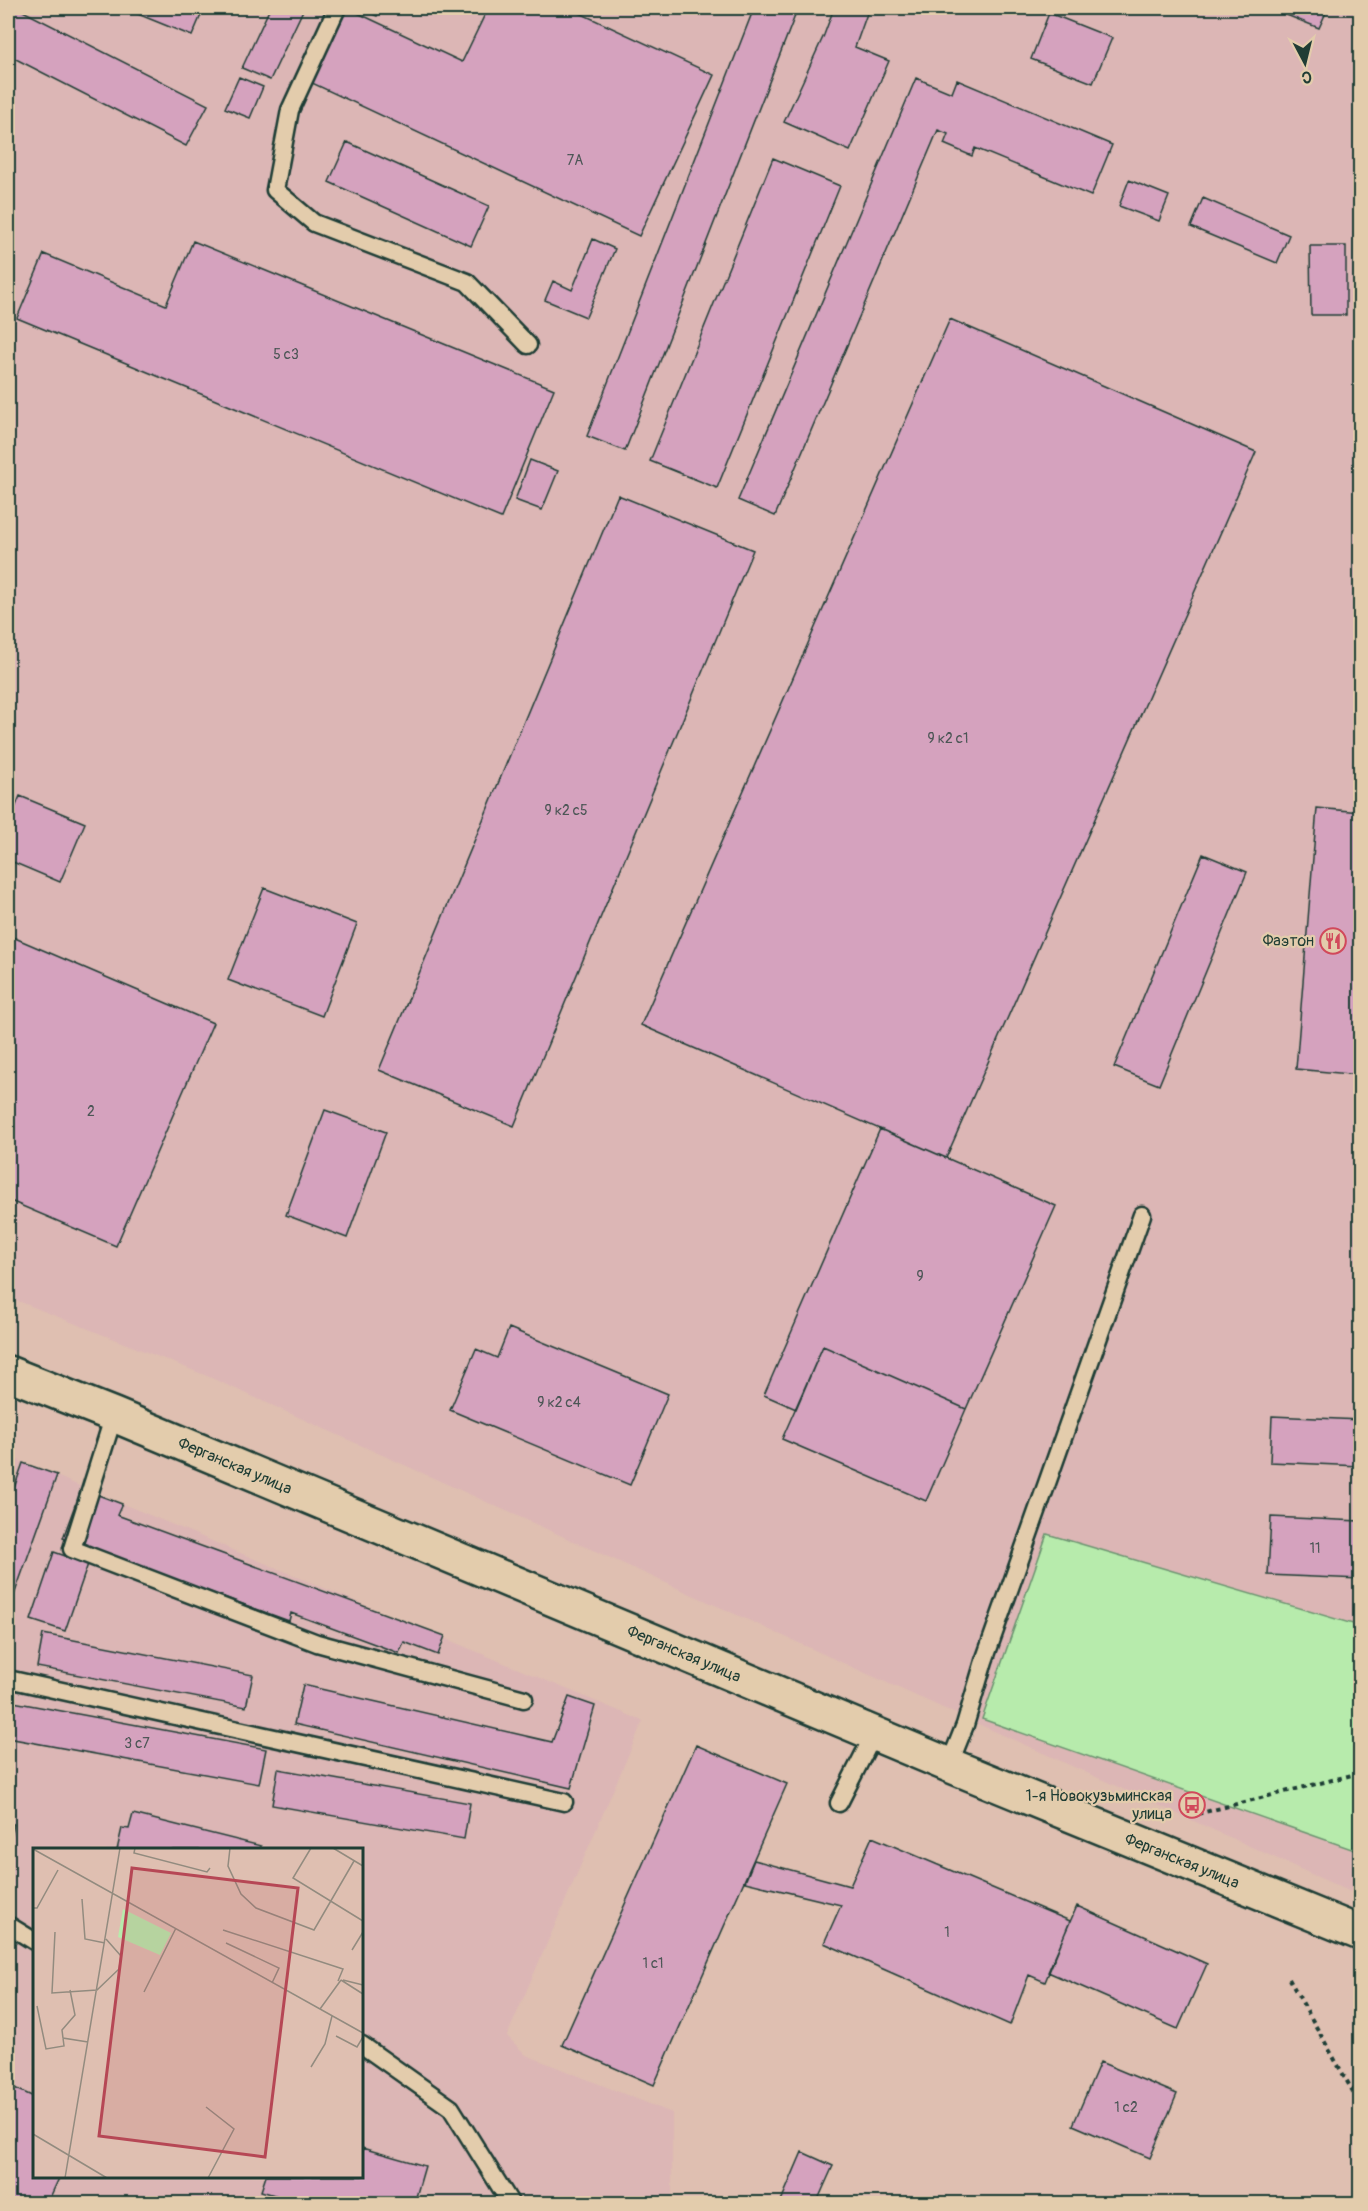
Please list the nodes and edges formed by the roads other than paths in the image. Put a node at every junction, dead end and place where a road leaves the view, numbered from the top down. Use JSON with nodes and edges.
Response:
{"nodes":[{"id":1,"x":337,"y":8,"type":"edge"},
{"id":2,"x":528,"y":345,"type":"dead end"},
{"id":3,"x":1142,"y":1215,"type":"dead end"},
{"id":4,"x":10,"y":1380,"type":"edge"},
{"id":5,"x":114,"y":1415,"type":"junction"},
{"id":6,"x":8,"y":1679,"type":"edge"},
{"id":7,"x":524,"y":1699,"type":"dead end"},
{"id":8,"x":874,"y":1734,"type":"junction"},
{"id":9,"x":949,"y":1765,"type":"junction"},
{"id":10,"x":564,"y":1802,"type":"dead end"},
{"id":11,"x":839,"y":1803,"type":"dead end"},
{"id":12,"x":8,"y":1925,"type":"edge"},
{"id":13,"x":1360,"y":1933,"type":"edge"},
{"id":14,"x":33,"y":1940,"type":"edge"},
{"id":15,"x":363,"y":2045,"type":"edge"},
{"id":16,"x":511,"y":2204,"type":"edge"}],
"edges":[{"from":1,"to":2,"type":"lane"},
{"from":3,"to":9,"type":"lane"},
{"from":4,"to":5,"type":"street","name":"Ферганская улица"},
{"from":5,"to":7,"type":"lane"},
{"from":5,"to":8,"type":"street","name":"Ферганская улица"},
{"from":6,"to":10,"type":"lane"},
{"from":8,"to":9,"type":"street","name":"Ферганская улица"},
{"from":8,"to":11,"type":"lane"},
{"from":9,"to":13,"type":"street","name":"Ферганская улица"},
{"from":12,"to":14,"type":"lane"},
{"from":15,"to":16,"type":"lane"}]}
